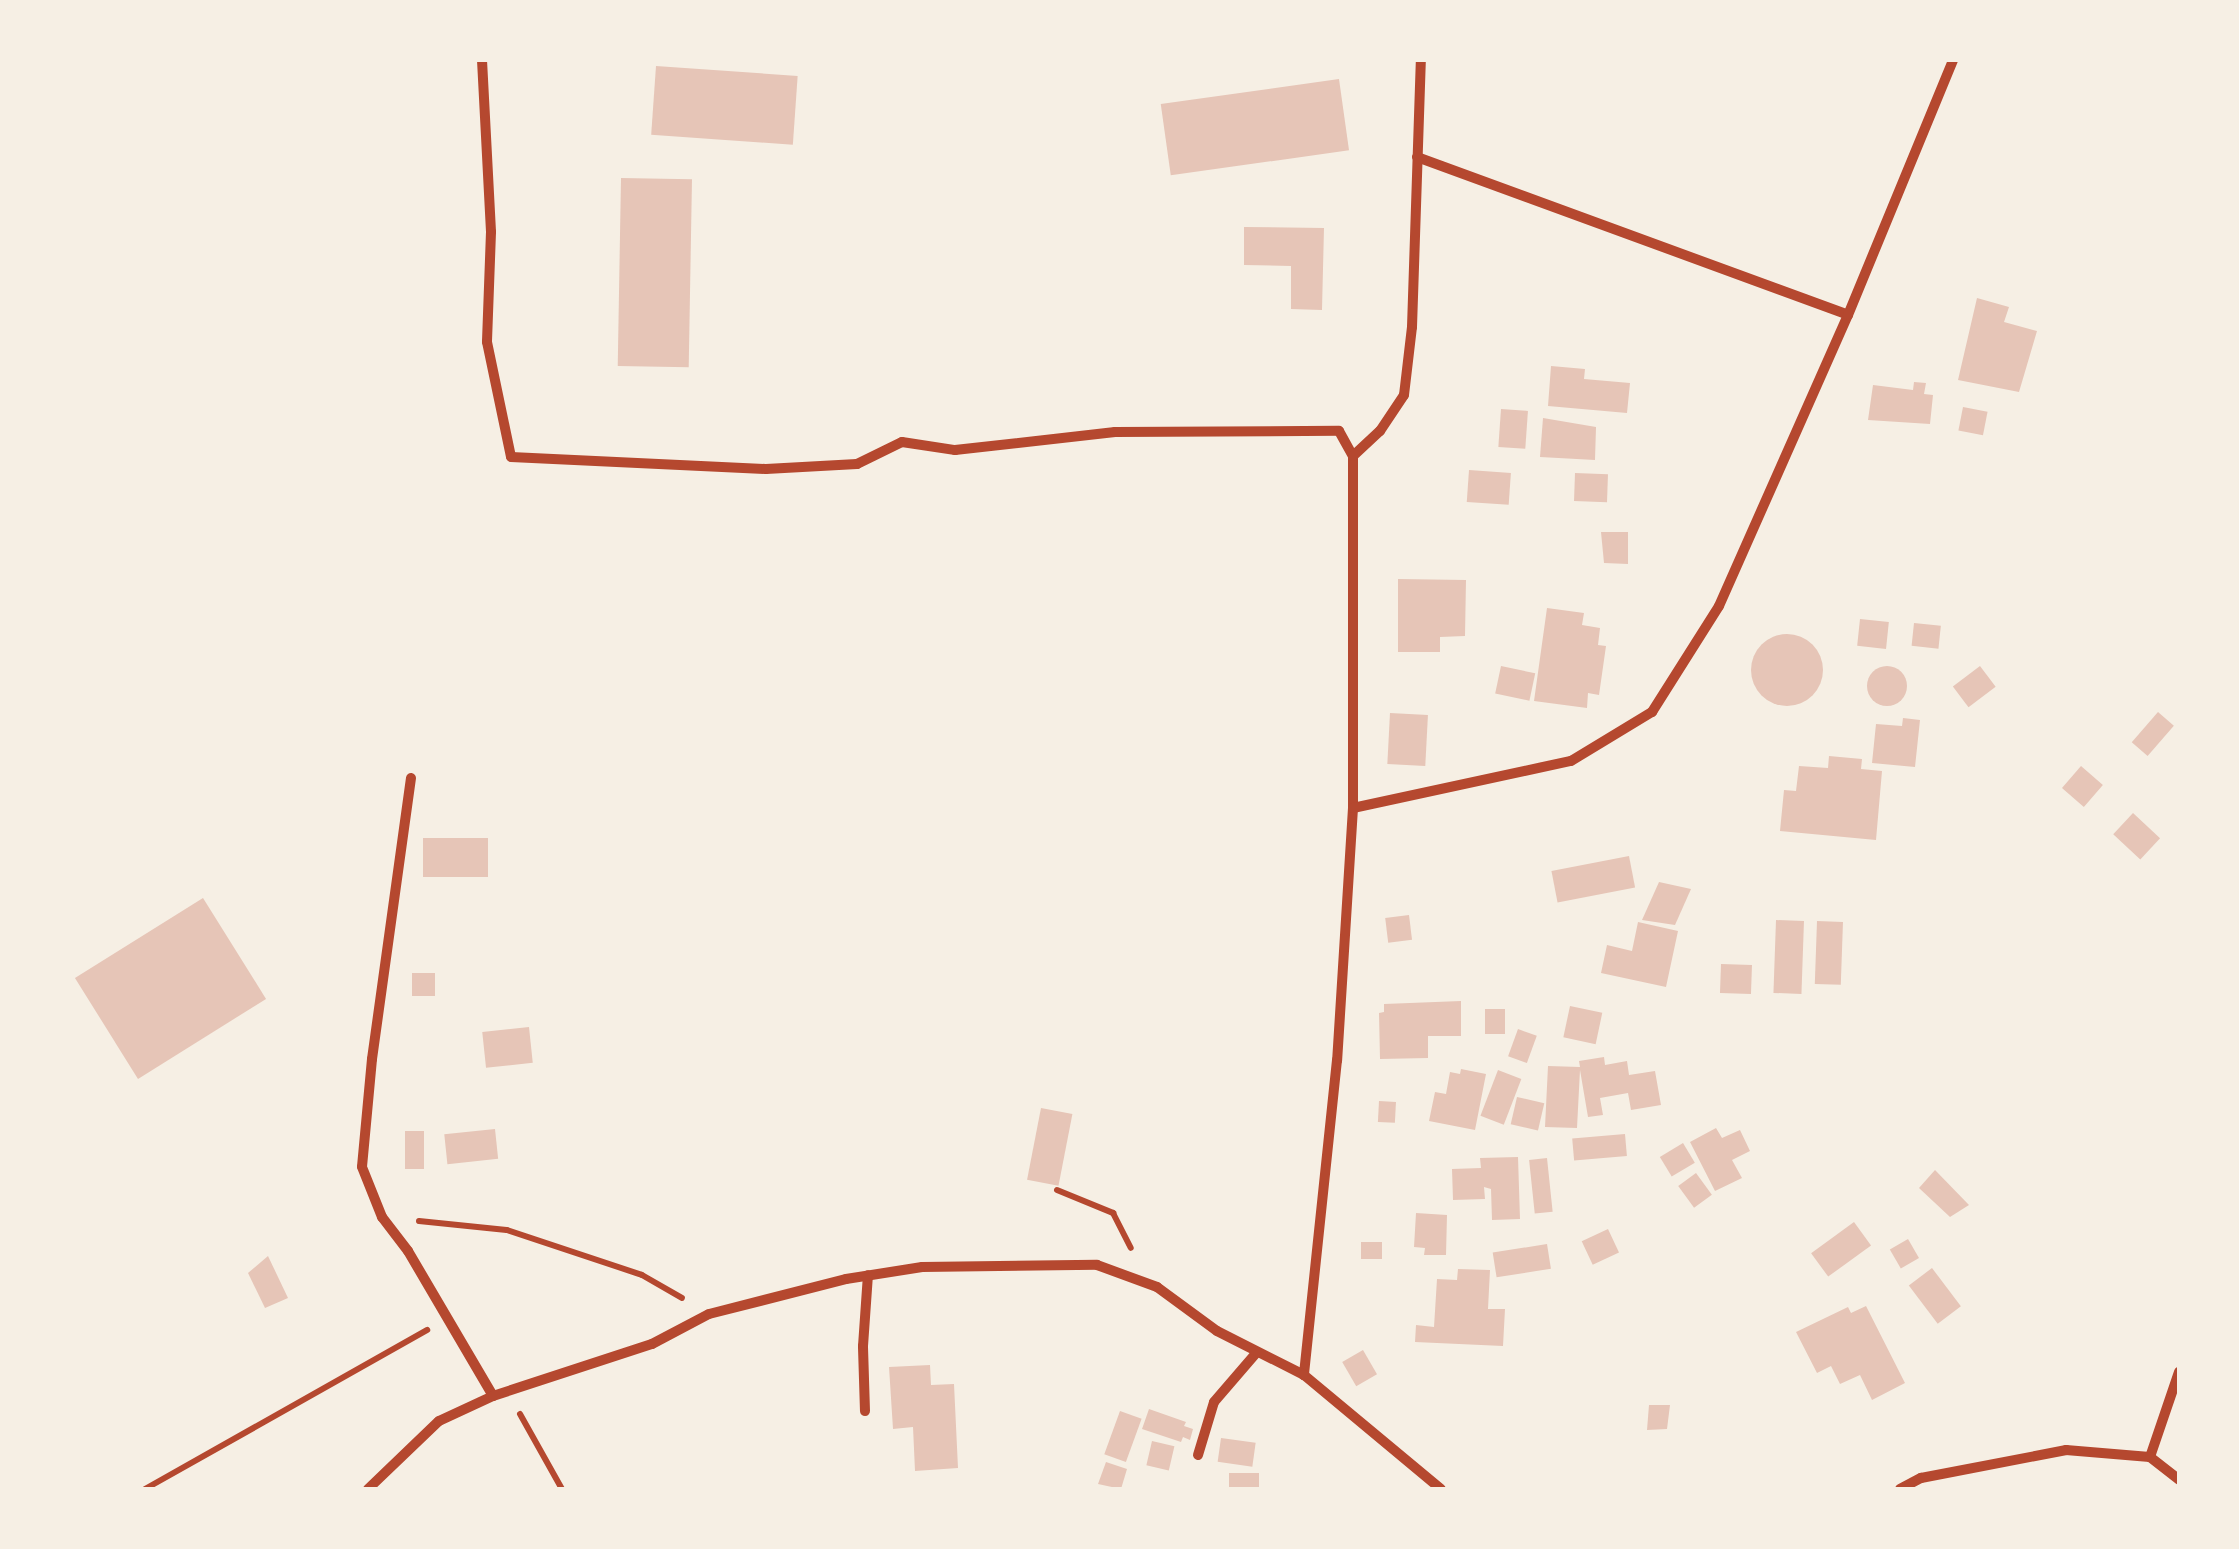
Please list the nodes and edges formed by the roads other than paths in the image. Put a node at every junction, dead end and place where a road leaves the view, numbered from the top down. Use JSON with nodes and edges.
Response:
{"nodes":[{"id":1,"x":482,"y":60,"type":"edge"},
{"id":2,"x":1421,"y":60,"type":"edge"},
{"id":3,"x":1953,"y":60,"type":"edge"},
{"id":4,"x":1417,"y":156,"type":"junction"},
{"id":5,"x":1848,"y":315,"type":"junction"},
{"id":6,"x":1353,"y":456,"type":"junction"},
{"id":7,"x":411,"y":778,"type":"dead end"},
{"id":8,"x":1354,"y":808,"type":"junction"},
{"id":9,"x":868,"y":1276,"type":"junction"},
{"id":10,"x":1258,"y":1352,"type":"junction"},
{"id":11,"x":2179,"y":1372,"type":"edge"},
{"id":12,"x":1304,"y":1375,"type":"junction"},
{"id":13,"x":492,"y":1396,"type":"junction"},
{"id":14,"x":865,"y":1411,"type":"dead end"},
{"id":15,"x":1198,"y":1455,"type":"dead end"},
{"id":16,"x":2150,"y":1458,"type":"junction"},
{"id":17,"x":2179,"y":1480,"type":"edge"},
{"id":18,"x":368,"y":1489,"type":"edge"},
{"id":19,"x":1441,"y":1489,"type":"edge"},
{"id":20,"x":1900,"y":1489,"type":"edge"}],
"edges":[{"from":1,"to":6,"type":"street"},
{"from":2,"to":4,"type":"street"},
{"from":3,"to":5,"type":"street"},
{"from":4,"to":5,"type":"street"},
{"from":4,"to":6,"type":"street"},
{"from":5,"to":8,"type":"street"},
{"from":6,"to":8,"type":"street"},
{"from":7,"to":13,"type":"street"},
{"from":8,"to":12,"type":"street"},
{"from":9,"to":10,"type":"street"},
{"from":9,"to":13,"type":"street"},
{"from":9,"to":14,"type":"street"},
{"from":10,"to":12,"type":"street"},
{"from":10,"to":15,"type":"street"},
{"from":11,"to":16,"type":"street"},
{"from":12,"to":19,"type":"street"},
{"from":13,"to":18,"type":"street"},
{"from":16,"to":17,"type":"street"},
{"from":16,"to":20,"type":"street"}]}
